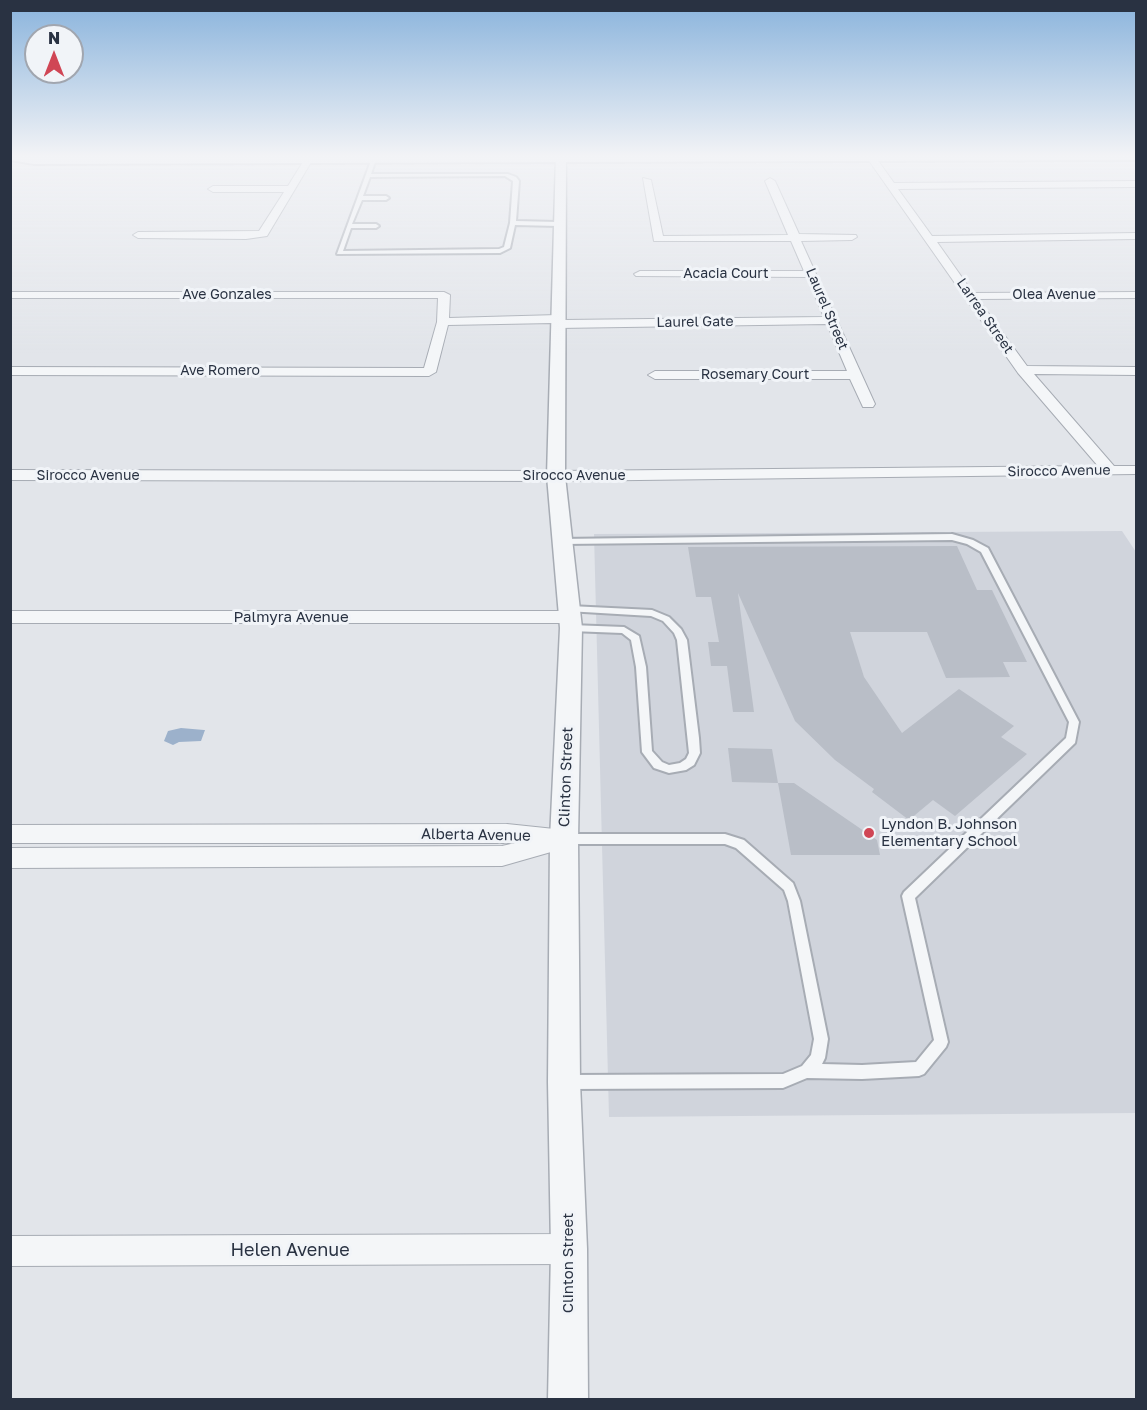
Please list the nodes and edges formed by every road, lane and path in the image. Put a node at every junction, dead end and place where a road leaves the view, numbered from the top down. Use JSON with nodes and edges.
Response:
{"nodes":[{"id":1,"x":271,"y":221,"type":"edge"},
{"id":2,"x":351,"y":221,"type":"edge"},
{"id":3,"x":558,"y":221,"type":"edge"},
{"id":4,"x":654,"y":221,"type":"edge"},
{"id":5,"x":788,"y":221,"type":"edge"},
{"id":6,"x":917,"y":221,"type":"edge"},
{"id":7,"x":513,"y":223,"type":"joint"},
{"id":8,"x":558,"y":224,"type":"junction"},
{"id":9,"x":349,"y":226,"type":"junction"},
{"id":10,"x":376,"y":226,"type":"dead end"},
{"id":11,"x":138,"y":235,"type":"dead end"},
{"id":12,"x":1137,"y":236,"type":"edge"},
{"id":13,"x":795,"y":237,"type":"junction"},
{"id":14,"x":852,"y":237,"type":"dead end"},
{"id":15,"x":930,"y":239,"type":"junction"},
{"id":16,"x":640,"y":274,"type":"dead end"},
{"id":17,"x":812,"y":274,"type":"junction"},
{"id":18,"x":10,"y":295,"type":"edge"},
{"id":19,"x":1137,"y":295,"type":"edge"},
{"id":20,"x":972,"y":296,"type":"junction"},
{"id":21,"x":832,"y":320,"type":"junction"},
{"id":22,"x":443,"y":322,"type":"junction"},
{"id":23,"x":558,"y":322,"type":"junction"},
{"id":24,"x":1023,"y":370,"type":"junction"},
{"id":25,"x":10,"y":371,"type":"edge"},
{"id":26,"x":1137,"y":371,"type":"edge"},
{"id":27,"x":655,"y":375,"type":"dead end"},
{"id":28,"x":855,"y":375,"type":"junction"},
{"id":29,"x":868,"y":404,"type":"dead end"},
{"id":30,"x":1110,"y":470,"type":"junction"},
{"id":31,"x":1137,"y":470,"type":"edge"},
{"id":32,"x":10,"y":475,"type":"edge"},
{"id":33,"x":556,"y":476,"type":"junction"},
{"id":34,"x":562,"y":541,"type":"junction"},
{"id":35,"x":10,"y":617,"type":"edge"},
{"id":36,"x":571,"y":618,"type":"junction"},
{"id":37,"x":10,"y":834,"type":"edge"},
{"id":38,"x":564,"y":839,"type":"junction"},
{"id":39,"x":10,"y":858,"type":"edge"},
{"id":40,"x":807,"y":1071,"type":"junction"},
{"id":41,"x":564,"y":1082,"type":"junction"},
{"id":42,"x":569,"y":1249,"type":"junction"},
{"id":43,"x":10,"y":1251,"type":"edge"},
{"id":44,"x":568,"y":1400,"type":"edge"}],
"edges":[{"from":1,"to":11,"type":"street"},
{"from":2,"to":9,"type":"lane"},
{"from":3,"to":8,"type":"street","name":"Clinton Street"},
{"from":4,"to":13,"type":"street"},
{"from":5,"to":13,"type":"street","name":"Laurel Street"},
{"from":6,"to":15,"type":"street","name":"Larrea Street"},
{"from":7,"to":8,"type":"lane"},
{"from":7,"to":9,"type":"lane"},
{"from":8,"to":23,"type":"street","name":"Clinton Street"},
{"from":9,"to":10,"type":"lane"},
{"from":12,"to":15,"type":"street"},
{"from":13,"to":14,"type":"street"},
{"from":13,"to":17,"type":"street","name":"Laurel Street"},
{"from":15,"to":20,"type":"street","name":"Larrea Street"},
{"from":16,"to":17,"type":"street","name":"Acacia Court"},
{"from":17,"to":21,"type":"street","name":"Laurel Street"},
{"from":18,"to":22,"type":"street","name":"Ave Gonzales"},
{"from":19,"to":20,"type":"street","name":"Olea Avenue"},
{"from":20,"to":24,"type":"street","name":"Larrea Street"},
{"from":21,"to":23,"type":"street","name":"Laurel Gate"},
{"from":21,"to":28,"type":"street","name":"Laurel Street"},
{"from":22,"to":23,"type":"street","name":"Laurel Gate"},
{"from":22,"to":25,"type":"street","name":"Ave Romero"},
{"from":23,"to":33,"type":"street","name":"Clinton Street"},
{"from":24,"to":26,"type":"street"},
{"from":24,"to":30,"type":"street","name":"Larrea Street"},
{"from":27,"to":28,"type":"street","name":"Rosemary Court"},
{"from":28,"to":29,"type":"street","name":"Laurel Street"},
{"from":30,"to":31,"type":"street","name":"Sirocco Avenue"},
{"from":30,"to":33,"type":"street","name":"Sirocco Avenue"},
{"from":32,"to":33,"type":"street","name":"Sirocco Avenue"},
{"from":33,"to":34,"type":"street","name":"Clinton Street"},
{"from":34,"to":36,"type":"street","name":"Clinton Street"},
{"from":34,"to":40,"type":"lane"},
{"from":35,"to":36,"type":"street","name":"Palmyra Avenue"},
{"from":36,"to":36,"type":"lane"},
{"from":36,"to":38,"type":"street","name":"Clinton Street"},
{"from":37,"to":38,"type":"street","name":"Alberta Avenue"},
{"from":38,"to":39,"type":"street","name":"Alberta Avenue"},
{"from":38,"to":40,"type":"lane"},
{"from":38,"to":41,"type":"street","name":"Clinton Street"},
{"from":40,"to":41,"type":"lane"},
{"from":41,"to":42,"type":"street","name":"Clinton Street"},
{"from":42,"to":43,"type":"street","name":"Helen Avenue"},
{"from":42,"to":44,"type":"street","name":"Clinton Street"}]}
